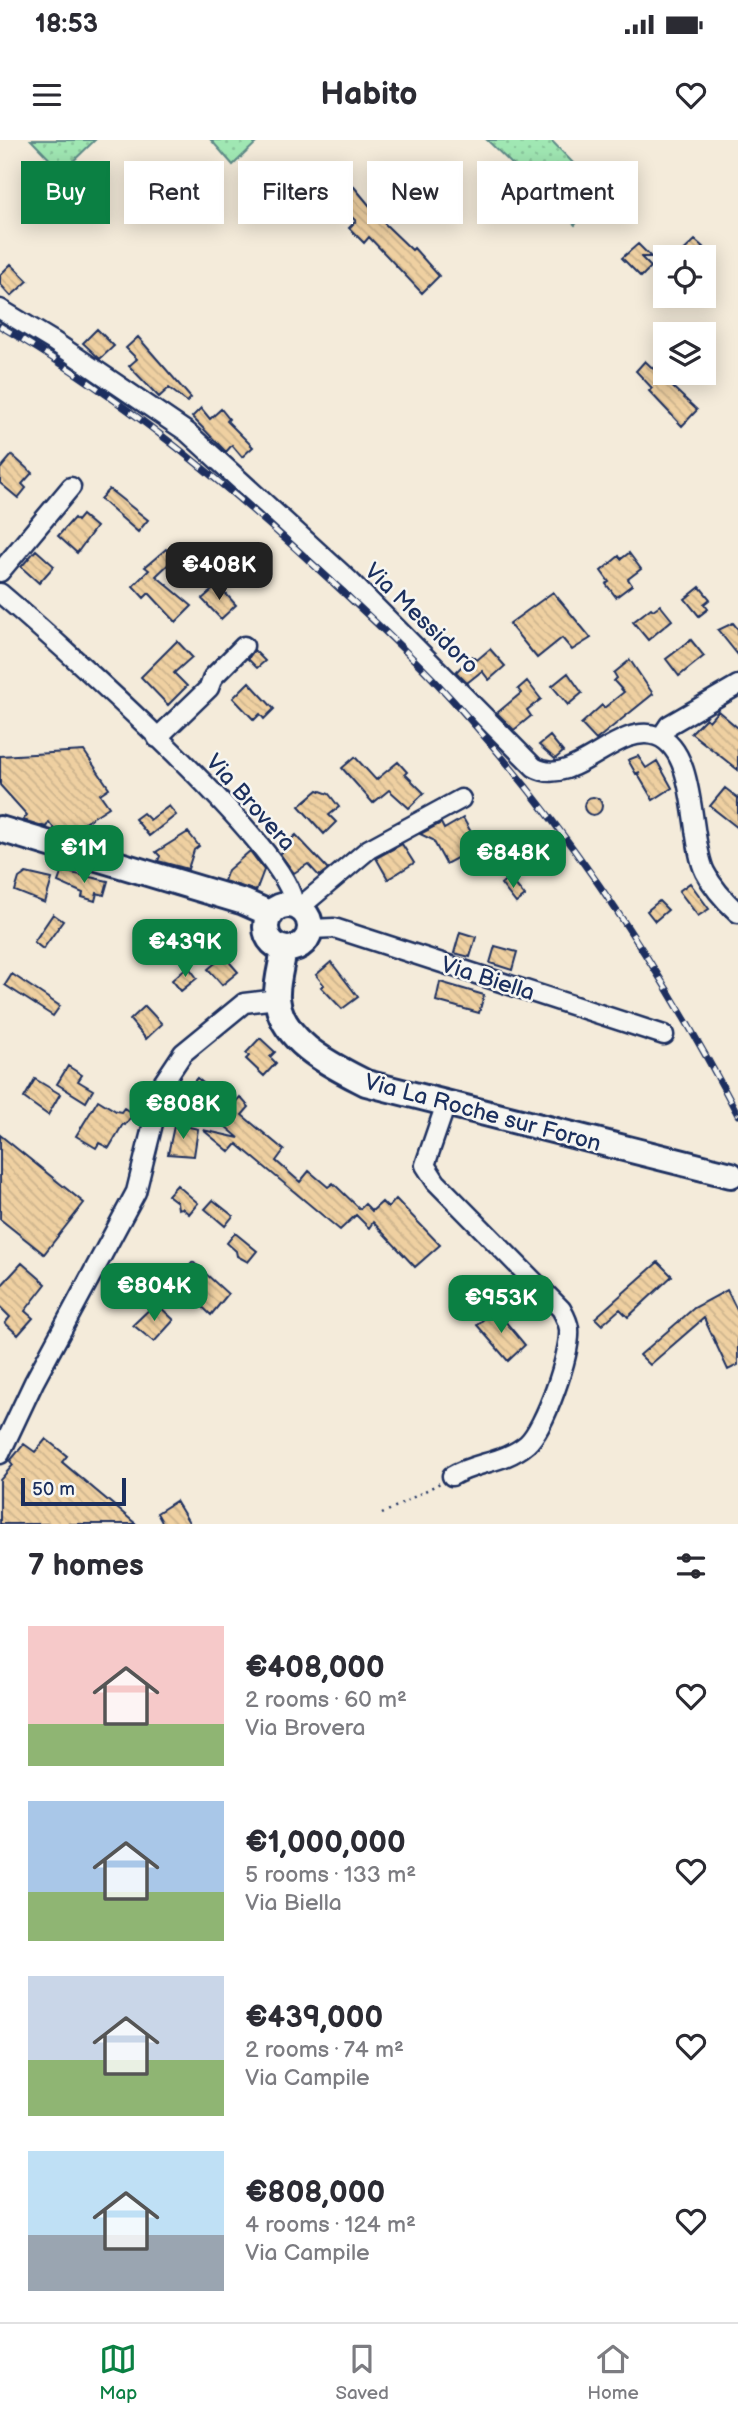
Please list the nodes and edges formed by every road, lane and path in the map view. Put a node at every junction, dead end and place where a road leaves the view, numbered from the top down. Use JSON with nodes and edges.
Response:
{"nodes":[{"id":1,"x":0,"y":309,"type":"edge"},
{"id":2,"x":71,"y":487,"type":"dead end"},
{"id":3,"x":0,"y":572,"type":"edge"},
{"id":4,"x":0,"y":593,"type":"edge"},
{"id":5,"x":244,"y":646,"type":"dead end"},
{"id":6,"x":738,"y":685,"type":"edge"},
{"id":7,"x":661,"y":737,"type":"junction"},
{"id":8,"x":157,"y":738,"type":"junction"},
{"id":9,"x":461,"y":799,"type":"dead end"},
{"id":10,"x":0,"y":829,"type":"edge"},
{"id":11,"x":738,"y":913,"type":"edge"},
{"id":12,"x":293,"y":914,"type":"junction"},
{"id":13,"x":284,"y":948,"type":"junction"},
{"id":14,"x":277,"y":999,"type":"junction"},
{"id":15,"x":664,"y":1035,"type":"dead end"},
{"id":16,"x":446,"y":1104,"type":"junction"},
{"id":17,"x":731,"y":1175,"type":"dead end"},
{"id":18,"x":0,"y":1454,"type":"edge"},
{"id":19,"x":452,"y":1476,"type":"joint"},
{"id":20,"x":382,"y":1514,"type":"dead end"}],
"edges":[{"from":1,"to":7,"type":"street","name":"Via Messidoro"},
{"from":2,"to":3,"type":"street"},
{"from":4,"to":8,"type":"street","name":"Via Brovera"},
{"from":5,"to":8,"type":"street"},
{"from":6,"to":7,"type":"street"},
{"from":7,"to":11,"type":"street"},
{"from":8,"to":12,"type":"street","name":"Via Brovera"},
{"from":9,"to":12,"type":"street"},
{"from":10,"to":12,"type":"street","name":"Via Biella"},
{"from":12,"to":13,"type":"street"},
{"from":12,"to":13,"type":"street"},
{"from":12,"to":15,"type":"street","name":"Via Biella"},
{"from":13,"to":14,"type":"street"},
{"from":14,"to":16,"type":"street","name":"Via La Roche sur Foron"},
{"from":14,"to":18,"type":"street"},
{"from":16,"to":17,"type":"street","name":"Via La Roche sur Foron"},
{"from":16,"to":19,"type":"street"},
{"from":19,"to":20,"type":"path"}]}
